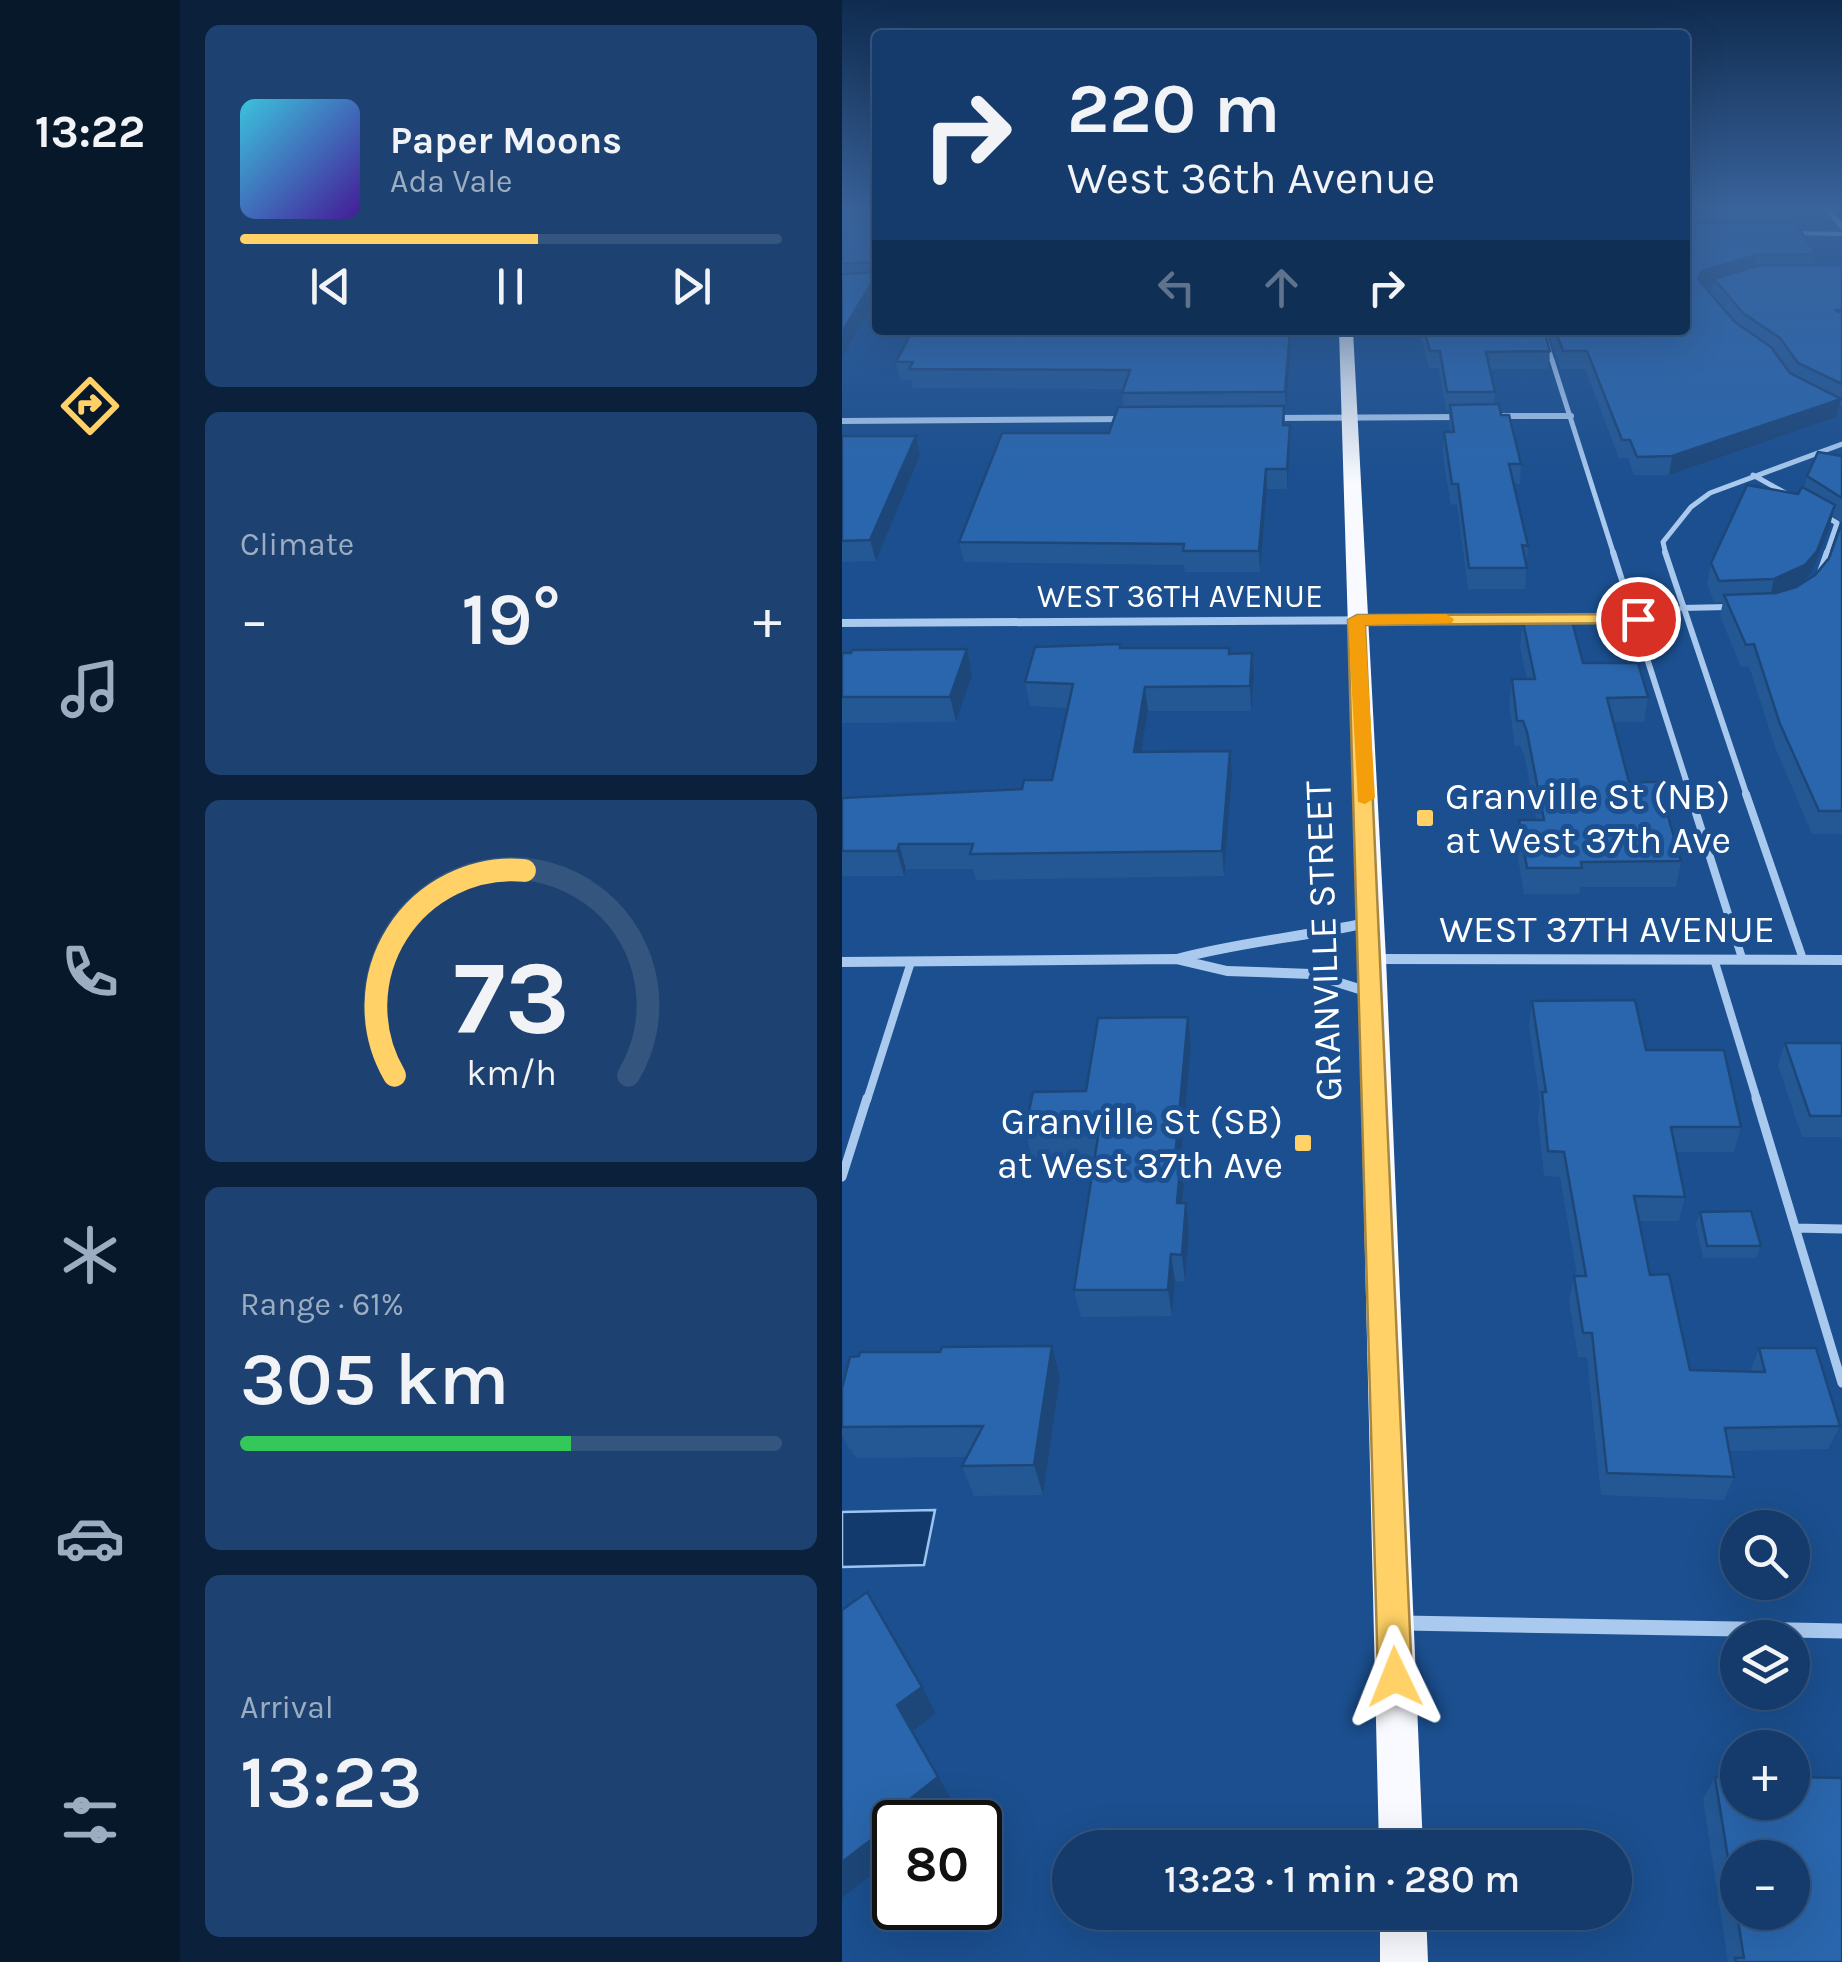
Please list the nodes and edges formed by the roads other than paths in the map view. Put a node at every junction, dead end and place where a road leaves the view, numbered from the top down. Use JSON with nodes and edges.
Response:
{"nodes":[{"id":1,"x":1346,"y":335,"type":"edge"},
{"id":2,"x":1545,"y":335,"type":"edge"},
{"id":3,"x":1474,"y":416,"type":"edge"},
{"id":4,"x":1494,"y":416,"type":"edge"},
{"id":5,"x":1571,"y":416,"type":"junction"},
{"id":6,"x":1255,"y":418,"type":"edge"},
{"id":7,"x":1350,"y":418,"type":"junction"},
{"id":8,"x":1137,"y":419,"type":"edge"},
{"id":9,"x":842,"y":420,"type":"edge"},
{"id":10,"x":1842,"y":444,"type":"edge"},
{"id":11,"x":1753,"y":475,"type":"junction"},
{"id":12,"x":1803,"y":504,"type":"edge"},
{"id":13,"x":1820,"y":513,"type":"edge"},
{"id":14,"x":1816,"y":584,"type":"edge"},
{"id":15,"x":1733,"y":607,"type":"edge"},
{"id":16,"x":1682,"y":608,"type":"junction"},
{"id":17,"x":1638,"y":619,"type":"junction"},
{"id":18,"x":1357,"y":620,"type":"junction"},
{"id":19,"x":842,"y":623,"type":"edge"},
{"id":20,"x":1370,"y":922,"type":"junction"},
{"id":21,"x":1714,"y":958,"type":"junction"},
{"id":22,"x":1742,"y":958,"type":"junction"},
{"id":23,"x":1176,"y":959,"type":"junction"},
{"id":24,"x":1802,"y":959,"type":"junction"},
{"id":25,"x":1842,"y":960,"type":"edge"},
{"id":26,"x":842,"y":962,"type":"edge"},
{"id":27,"x":911,"y":962,"type":"junction"},
{"id":28,"x":1372,"y":976,"type":"junction"},
{"id":29,"x":842,"y":1177,"type":"edge"},
{"id":30,"x":1796,"y":1228,"type":"junction"},
{"id":31,"x":1842,"y":1229,"type":"edge"},
{"id":32,"x":1842,"y":1383,"type":"edge"},
{"id":33,"x":1393,"y":1623,"type":"junction"},
{"id":34,"x":1842,"y":1631,"type":"edge"},
{"id":35,"x":1399,"y":1830,"type":"edge"},
{"id":36,"x":1403,"y":1930,"type":"edge"},
{"id":37,"x":1404,"y":1962,"type":"edge"}],
"edges":[{"from":1,"to":7,"type":"highway","name":"GRANVILLE STREET"},
{"from":2,"to":5,"type":"lane"},
{"from":3,"to":7,"type":"street"},
{"from":4,"to":5,"type":"street"},
{"from":5,"to":17,"type":"lane"},
{"from":6,"to":7,"type":"street"},
{"from":7,"to":18,"type":"highway","name":"GRANVILLE STREET"},
{"from":8,"to":9,"type":"street"},
{"from":10,"to":11,"type":"lane"},
{"from":11,"to":12,"type":"lane"},
{"from":11,"to":16,"type":"lane"},
{"from":13,"to":14,"type":"lane"},
{"from":15,"to":16,"type":"lane"},
{"from":16,"to":24,"type":"lane"},
{"from":17,"to":18,"type":"street","name":"WEST 36TH AVENUE"},
{"from":17,"to":22,"type":"lane"},
{"from":18,"to":19,"type":"street","name":"WEST 36TH AVENUE"},
{"from":18,"to":20,"type":"highway","name":"GRANVILLE STREET"},
{"from":20,"to":23,"type":"street","name":"WEST 37TH AVENUE"},
{"from":20,"to":28,"type":"highway","name":"GRANVILLE STREET"},
{"from":21,"to":22,"type":"street","name":"WEST 37TH AVENUE"},
{"from":21,"to":28,"type":"street","name":"WEST 37TH AVENUE"},
{"from":21,"to":30,"type":"lane"},
{"from":22,"to":24,"type":"street","name":"WEST 37TH AVENUE"},
{"from":23,"to":27,"type":"street","name":"WEST 37TH AVENUE"},
{"from":23,"to":28,"type":"street","name":"WEST 37TH AVENUE"},
{"from":24,"to":25,"type":"street","name":"WEST 37TH AVENUE"},
{"from":26,"to":27,"type":"street","name":"WEST 37TH AVENUE"},
{"from":27,"to":29,"type":"lane"},
{"from":28,"to":33,"type":"highway","name":"GRANVILLE STREET"},
{"from":30,"to":31,"type":"lane"},
{"from":30,"to":32,"type":"lane"},
{"from":33,"to":34,"type":"street"},
{"from":33,"to":35,"type":"highway","name":"GRANVILLE STREET"},
{"from":36,"to":37,"type":"highway"}]}
